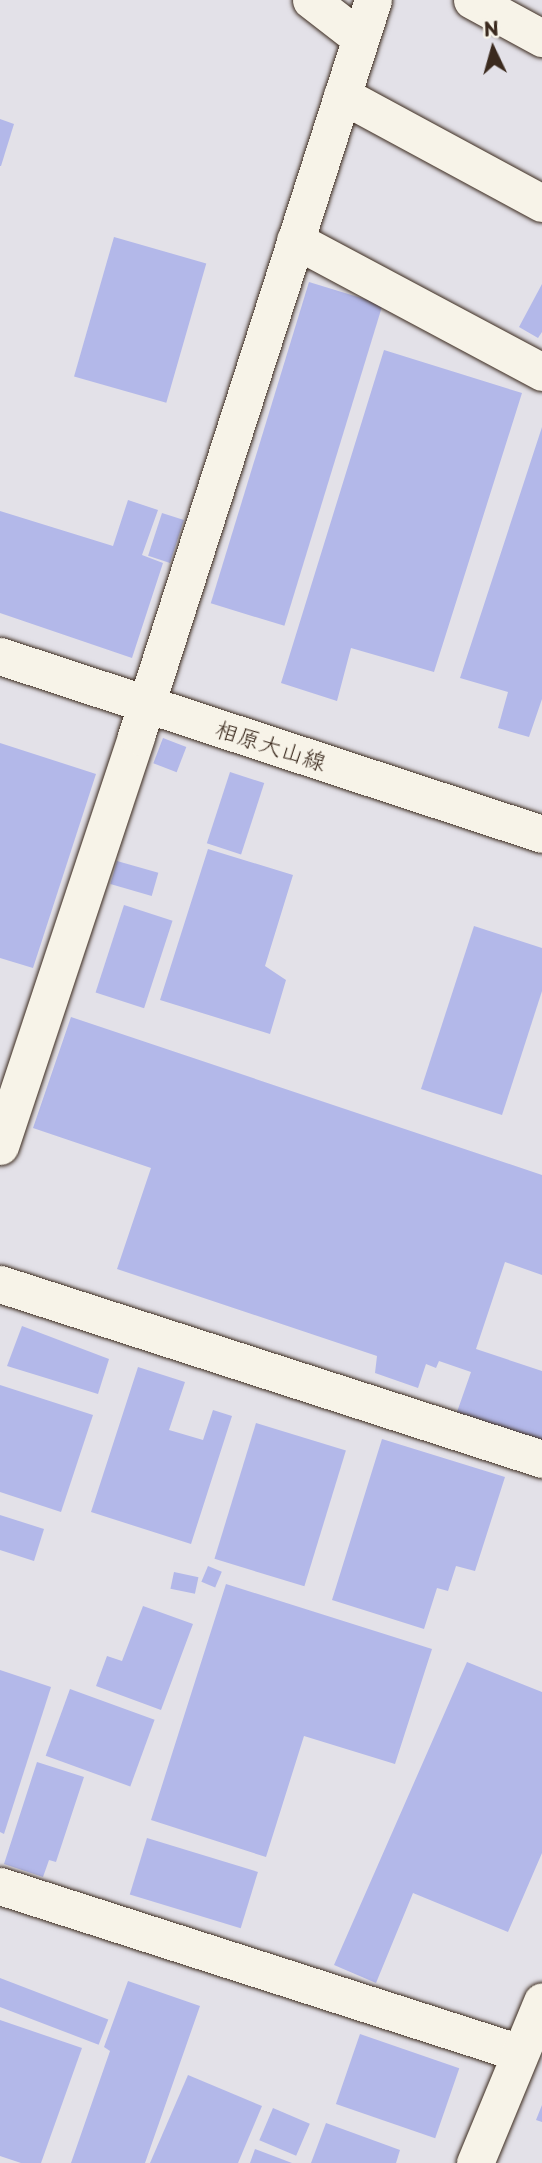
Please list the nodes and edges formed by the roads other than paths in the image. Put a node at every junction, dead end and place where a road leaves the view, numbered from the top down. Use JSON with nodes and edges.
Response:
{"nodes":[{"id":1,"x":311,"y":0,"type":"edge"},
{"id":2,"x":373,"y":0,"type":"edge"},
{"id":3,"x":472,"y":0,"type":"edge"},
{"id":4,"x":360,"y":38,"type":"junction"},
{"id":5,"x":542,"y":38,"type":"edge"},
{"id":6,"x":342,"y":95,"type":"junction"},
{"id":7,"x":542,"y":203,"type":"edge"},
{"id":8,"x":295,"y":240,"type":"junction"},
{"id":9,"x":542,"y":372,"type":"edge"},
{"id":10,"x":0,"y":656,"type":"edge"},
{"id":11,"x":146,"y":705,"type":"junction"},
{"id":12,"x":542,"y":834,"type":"edge"},
{"id":13,"x":0,"y":1146,"type":"edge"},
{"id":14,"x":0,"y":1284,"type":"edge"},
{"id":15,"x":542,"y":1459,"type":"edge"},
{"id":16,"x":0,"y":1886,"type":"edge"},
{"id":17,"x":542,"y":2001,"type":"edge"},
{"id":18,"x":520,"y":2053,"type":"junction"},
{"id":19,"x":475,"y":2163,"type":"edge"}],
"edges":[{"from":1,"to":4,"type":"street"},
{"from":2,"to":4,"type":"street"},
{"from":3,"to":5,"type":"street"},
{"from":4,"to":6,"type":"street"},
{"from":6,"to":7,"type":"street"},
{"from":6,"to":8,"type":"street"},
{"from":8,"to":9,"type":"street"},
{"from":8,"to":11,"type":"street"},
{"from":10,"to":11,"type":"street","name":"相原大山線"},
{"from":11,"to":12,"type":"street","name":"相原大山線"},
{"from":11,"to":13,"type":"street"},
{"from":14,"to":15,"type":"street"},
{"from":16,"to":18,"type":"street"},
{"from":17,"to":18,"type":"street"},
{"from":18,"to":19,"type":"street"}]}
